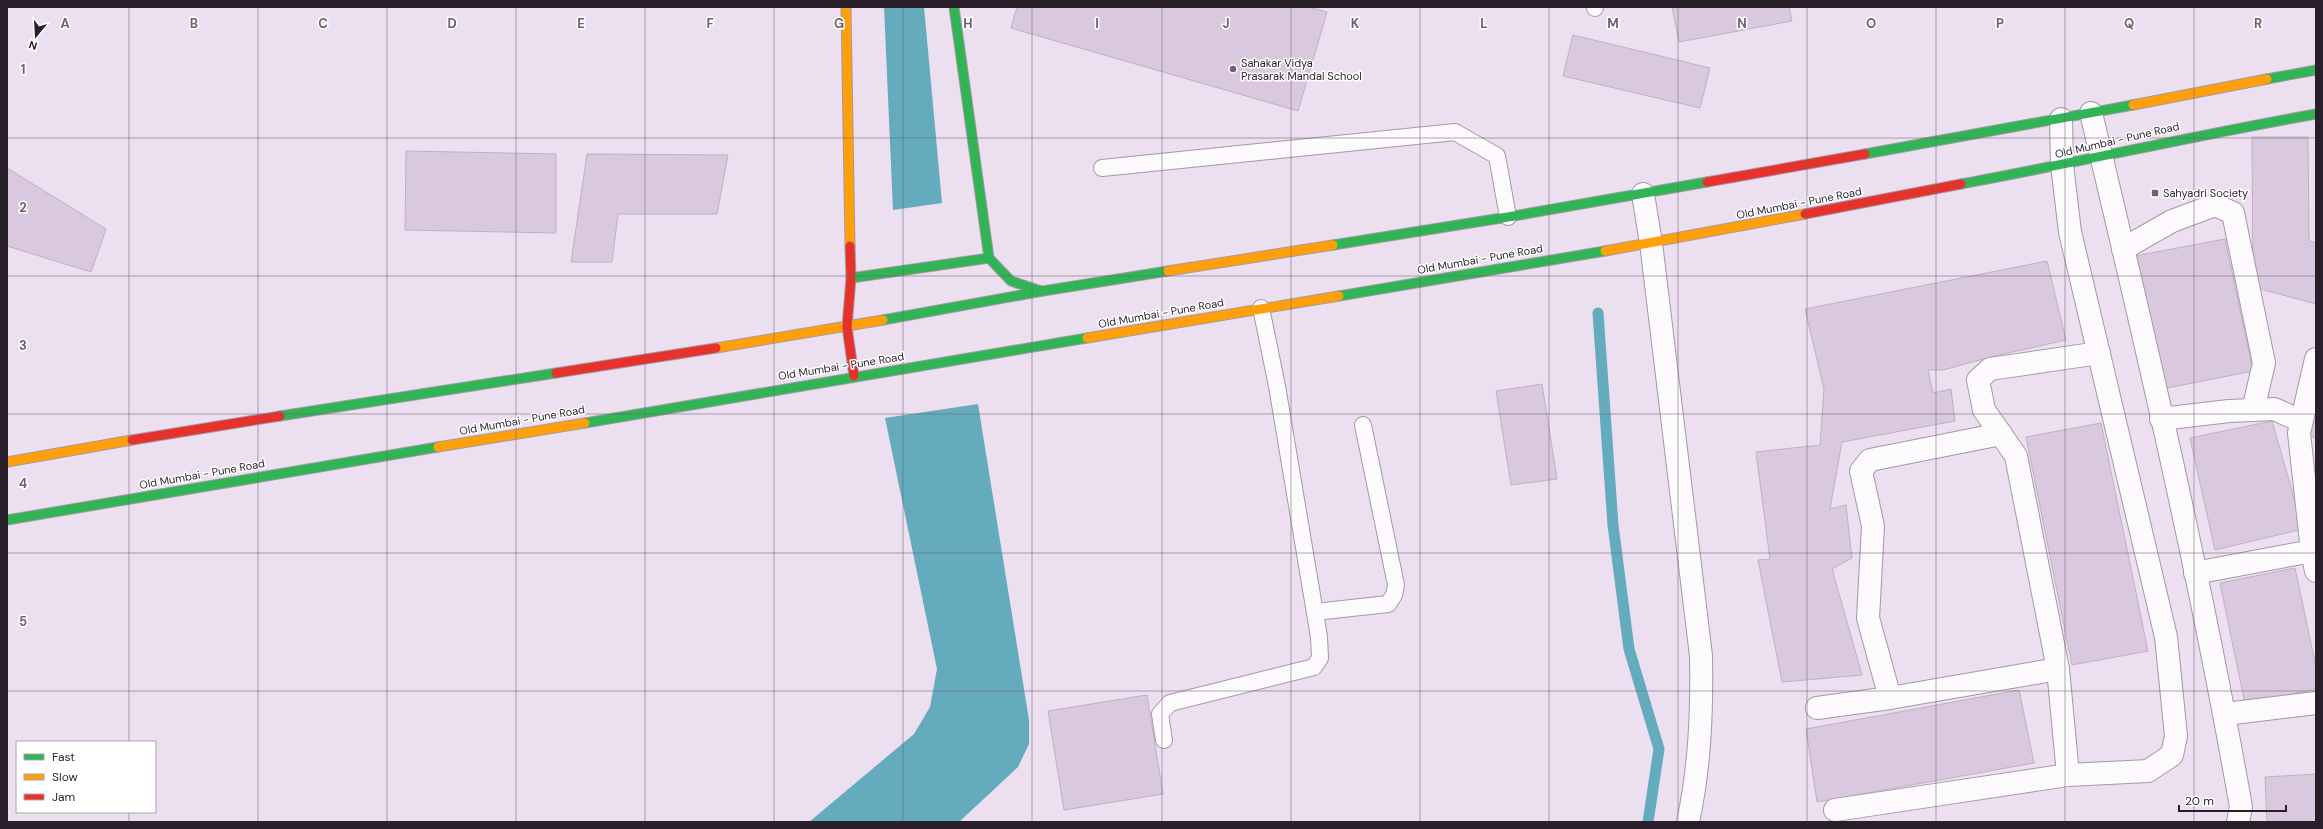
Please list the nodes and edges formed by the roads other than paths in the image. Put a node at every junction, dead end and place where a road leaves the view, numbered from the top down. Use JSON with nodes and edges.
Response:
{"nodes":[{"id":1,"x":846,"y":7,"type":"edge"},
{"id":2,"x":954,"y":7,"type":"edge"},
{"id":3,"x":2316,"y":70,"type":"edge"},
{"id":4,"x":2091,"y":113,"type":"junction"},
{"id":5,"x":2316,"y":114,"type":"edge"},
{"id":6,"x":2060,"y":119,"type":"junction"},
{"id":7,"x":2101,"y":157,"type":"junction"},
{"id":8,"x":2062,"y":165,"type":"junction"},
{"id":9,"x":1102,"y":168,"type":"dead end"},
{"id":10,"x":1643,"y":194,"type":"junction"},
{"id":11,"x":1508,"y":217,"type":"junction"},
{"id":12,"x":1651,"y":242,"type":"junction"},
{"id":13,"x":2123,"y":249,"type":"junction"},
{"id":14,"x":990,"y":258,"type":"junction"},
{"id":15,"x":851,"y":278,"type":"junction"},
{"id":16,"x":1043,"y":291,"type":"junction"},
{"id":17,"x":1261,"y":308,"type":"junction"},
{"id":18,"x":847,"y":327,"type":"junction"},
{"id":19,"x":2099,"y":353,"type":"junction"},
{"id":20,"x":2316,"y":359,"type":"edge"},
{"id":21,"x":854,"y":376,"type":"junction"},
{"id":22,"x":2253,"y":410,"type":"junction"},
{"id":23,"x":2161,"y":419,"type":"junction"},
{"id":24,"x":2301,"y":421,"type":"junction"},
{"id":25,"x":1362,"y":426,"type":"dead end"},
{"id":26,"x":2001,"y":434,"type":"junction"},
{"id":27,"x":7,"y":462,"type":"edge"},
{"id":28,"x":2309,"y":463,"type":"edge"},
{"id":29,"x":7,"y":520,"type":"edge"},
{"id":30,"x":2314,"y":561,"type":"edge"},
{"id":31,"x":2195,"y":573,"type":"junction"},
{"id":32,"x":1315,"y":612,"type":"junction"},
{"id":33,"x":2058,"y":669,"type":"junction"},
{"id":34,"x":1890,"y":698,"type":"junction"},
{"id":35,"x":2316,"y":703,"type":"edge"},
{"id":36,"x":1817,"y":708,"type":"dead end"},
{"id":37,"x":2225,"y":714,"type":"junction"},
{"id":38,"x":1164,"y":740,"type":"dead end"},
{"id":39,"x":2068,"y":775,"type":"junction"},
{"id":40,"x":1835,"y":810,"type":"dead end"},
{"id":41,"x":1688,"y":822,"type":"edge"},
{"id":42,"x":2238,"y":822,"type":"edge"}],
"edges":[{"from":1,"to":15,"type":"main road"},
{"from":2,"to":14,"type":"main road"},
{"from":3,"to":4,"type":"main road"},
{"from":4,"to":6,"type":"main road"},
{"from":4,"to":7,"type":"street"},
{"from":5,"to":7,"type":"main road","name":"Old Mumbai - Pune Road"},
{"from":6,"to":8,"type":"street"},
{"from":6,"to":10,"type":"main road"},
{"from":7,"to":8,"type":"main road","name":"Old Mumbai - Pune Road"},
{"from":7,"to":13,"type":"street"},
{"from":8,"to":12,"type":"main road","name":"Old Mumbai - Pune Road"},
{"from":8,"to":19,"type":"street"},
{"from":9,"to":11,"type":"lane"},
{"from":10,"to":11,"type":"main road"},
{"from":10,"to":12,"type":"street"},
{"from":11,"to":16,"type":"main road"},
{"from":12,"to":17,"type":"main road","name":"Old Mumbai - Pune Road"},
{"from":12,"to":41,"type":"street"},
{"from":13,"to":22,"type":"street"},
{"from":13,"to":23,"type":"street"},
{"from":14,"to":15,"type":"main road"},
{"from":14,"to":16,"type":"main road"},
{"from":15,"to":18,"type":"main road"},
{"from":16,"to":18,"type":"main road"},
{"from":17,"to":21,"type":"main road","name":"Old Mumbai - Pune Road"},
{"from":17,"to":32,"type":"lane"},
{"from":18,"to":21,"type":"main road"},
{"from":18,"to":27,"type":"main road"},
{"from":19,"to":26,"type":"street"},
{"from":19,"to":39,"type":"street"},
{"from":20,"to":24,"type":"street"},
{"from":21,"to":29,"type":"main road","name":"Old Mumbai - Pune Road"},
{"from":22,"to":23,"type":"street"},
{"from":22,"to":24,"type":"street"},
{"from":23,"to":31,"type":"street"},
{"from":24,"to":28,"type":"street"},
{"from":25,"to":32,"type":"lane"},
{"from":26,"to":33,"type":"street"},
{"from":26,"to":34,"type":"street"},
{"from":28,"to":30,"type":"street"},
{"from":30,"to":31,"type":"street"},
{"from":31,"to":37,"type":"street"},
{"from":32,"to":38,"type":"lane"},
{"from":33,"to":34,"type":"street"},
{"from":33,"to":39,"type":"street"},
{"from":34,"to":36,"type":"street"},
{"from":35,"to":37,"type":"street"},
{"from":37,"to":42,"type":"street"},
{"from":39,"to":40,"type":"street"}]}
